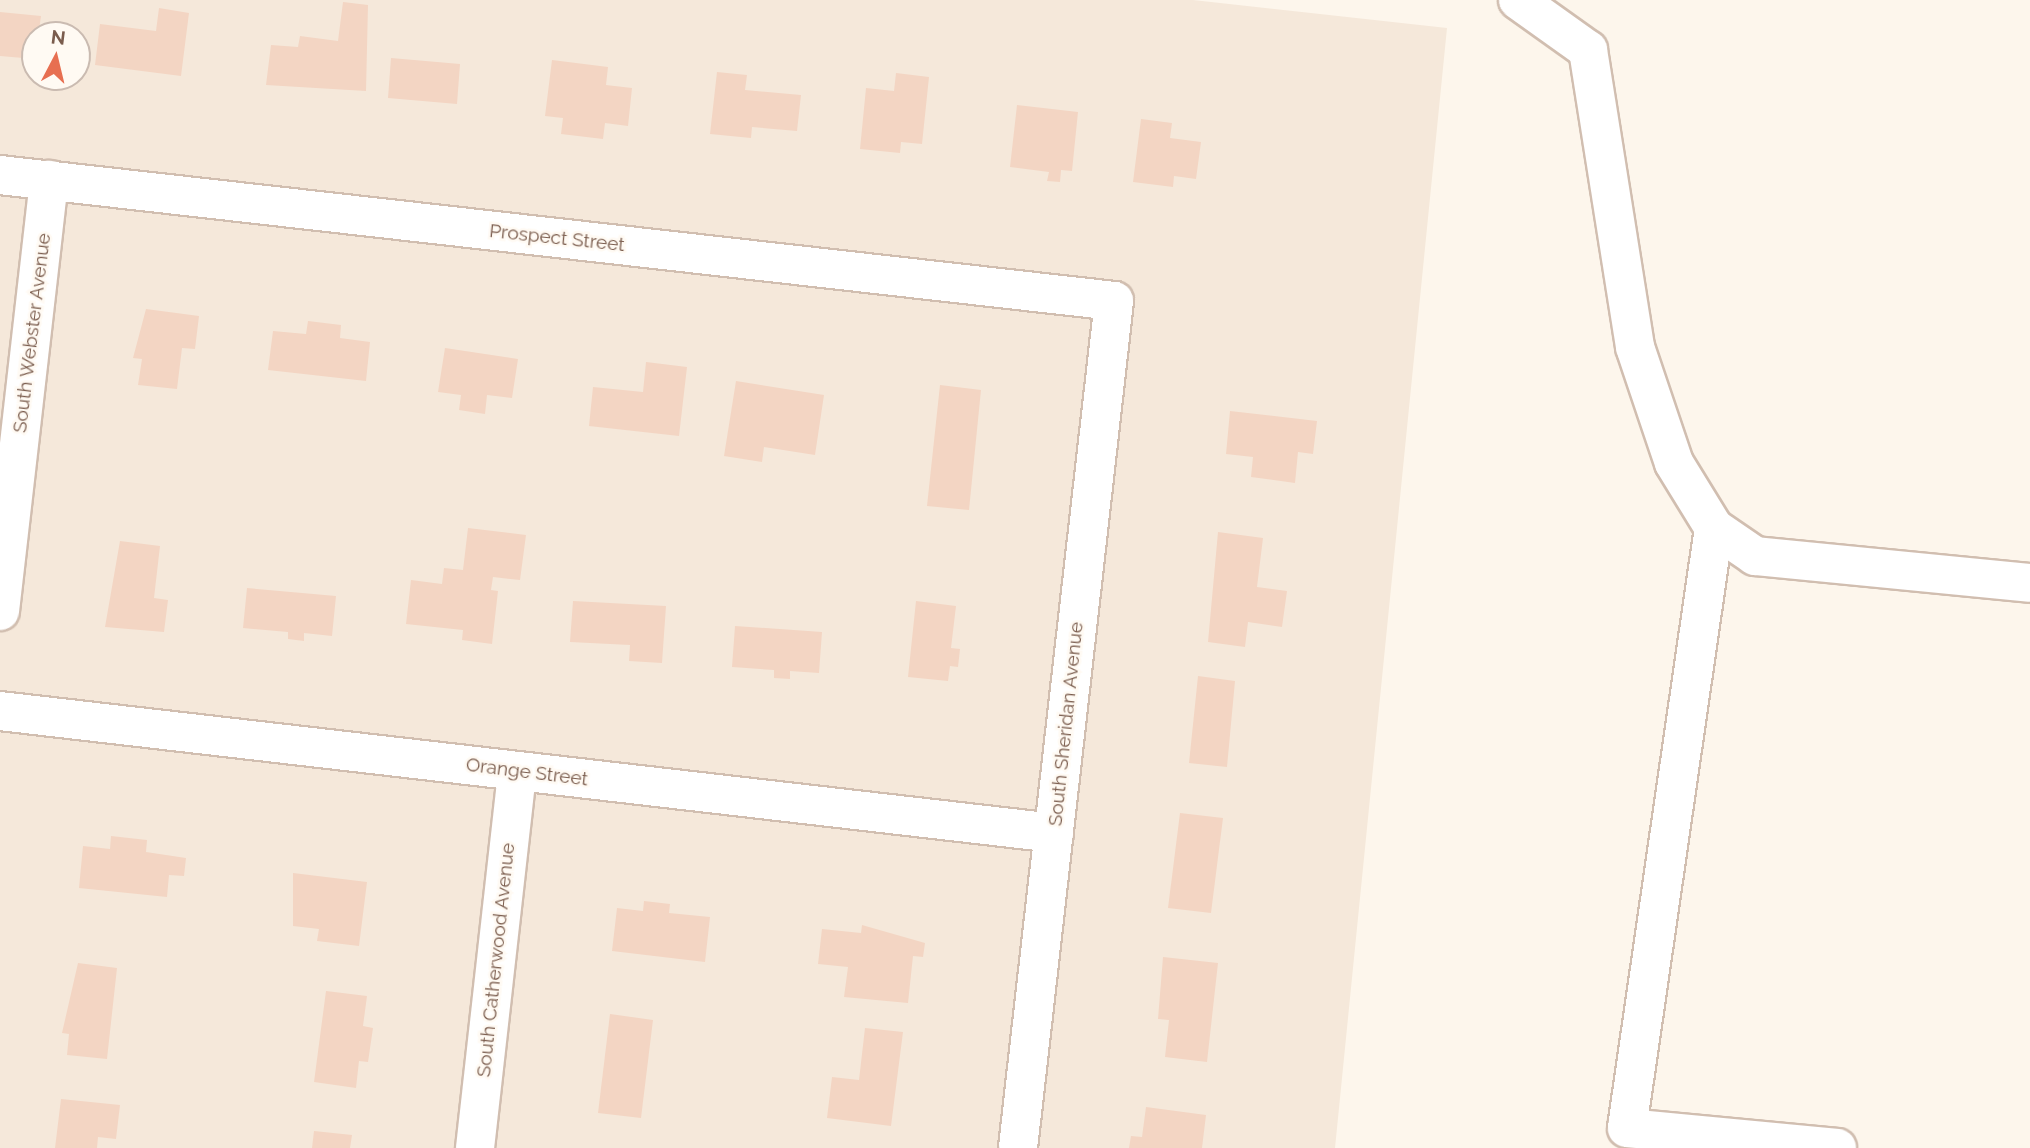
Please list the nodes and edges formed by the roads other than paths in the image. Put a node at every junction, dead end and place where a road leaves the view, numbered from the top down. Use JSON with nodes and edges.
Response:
{"nodes":[{"id":1,"x":1518,"y":0,"type":"edge"},
{"id":2,"x":0,"y":175,"type":"edge"},
{"id":3,"x":49,"y":180,"type":"junction"},
{"id":4,"x":1114,"y":301,"type":"joint"},
{"id":5,"x":1714,"y":528,"type":"junction"},
{"id":6,"x":2030,"y":583,"type":"edge"},
{"id":7,"x":0,"y":611,"type":"edge"},
{"id":8,"x":0,"y":711,"type":"edge"},
{"id":9,"x":517,"y":771,"type":"junction"},
{"id":10,"x":1054,"y":833,"type":"junction"},
{"id":11,"x":475,"y":1148,"type":"edge"},
{"id":12,"x":1018,"y":1148,"type":"edge"},
{"id":13,"x":1837,"y":1148,"type":"edge"}],
"edges":[{"from":1,"to":5,"type":"street"},
{"from":2,"to":3,"type":"street","name":"Prospect Street"},
{"from":3,"to":4,"type":"street","name":"Prospect Street"},
{"from":3,"to":7,"type":"street","name":"South Webster Avenue"},
{"from":4,"to":10,"type":"street","name":"South Sheridan Avenue"},
{"from":5,"to":6,"type":"street"},
{"from":5,"to":13,"type":"street"},
{"from":8,"to":9,"type":"street","name":"Orange Street"},
{"from":9,"to":10,"type":"street","name":"Orange Street"},
{"from":9,"to":11,"type":"street","name":"South Catherwood Avenue"},
{"from":10,"to":12,"type":"street","name":"South Sheridan Avenue"}]}
